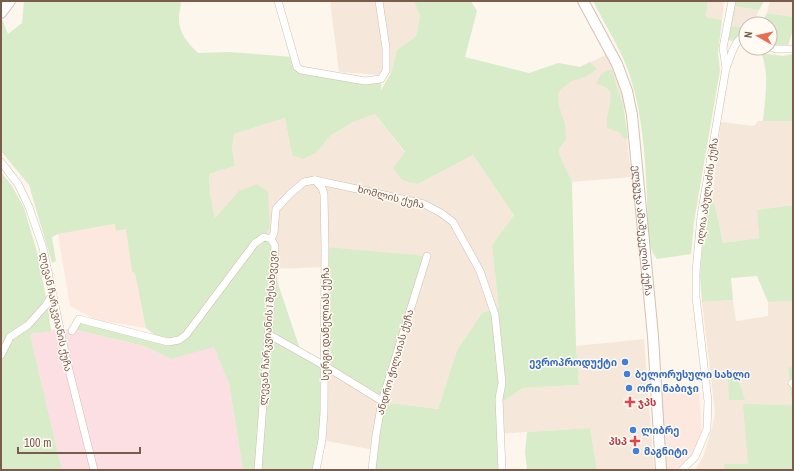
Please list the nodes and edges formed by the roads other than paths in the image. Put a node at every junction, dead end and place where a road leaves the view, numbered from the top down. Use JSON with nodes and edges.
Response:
{"nodes":[{"id":1,"x":10,"y":1,"type":"edge"},
{"id":2,"x":278,"y":1,"type":"edge"},
{"id":3,"x":379,"y":1,"type":"edge"},
{"id":4,"x":583,"y":1,"type":"edge"},
{"id":5,"x":732,"y":1,"type":"edge"},
{"id":6,"x":1,"y":13,"type":"edge"},
{"id":7,"x":738,"y":42,"type":"edge"},
{"id":8,"x":778,"y":49,"type":"edge"},
{"id":9,"x":793,"y":49,"type":"edge"},
{"id":10,"x":726,"y":68,"type":"junction"},
{"id":11,"x":1,"y":162,"type":"edge"},
{"id":12,"x":315,"y":180,"type":"junction"},
{"id":13,"x":271,"y":239,"type":"junction"},
{"id":14,"x":427,"y":256,"type":"dead end"},
{"id":15,"x":53,"y":294,"type":"junction"},
{"id":16,"x":72,"y":331,"type":"dead end"},
{"id":17,"x":268,"y":334,"type":"junction"},
{"id":18,"x":1,"y":355,"type":"edge"},
{"id":19,"x":325,"y":366,"type":"junction"},
{"id":20,"x":382,"y":402,"type":"junction"},
{"id":21,"x":94,"y":470,"type":"edge"},
{"id":22,"x":258,"y":470,"type":"edge"},
{"id":23,"x":316,"y":470,"type":"edge"},
{"id":24,"x":372,"y":470,"type":"edge"},
{"id":25,"x":502,"y":470,"type":"edge"},
{"id":26,"x":661,"y":470,"type":"edge"},
{"id":27,"x":682,"y":470,"type":"edge"}],
"edges":[{"from":1,"to":6,"type":"main road"},
{"from":2,"to":3,"type":"street"},
{"from":4,"to":26,"type":"main road","name":"ელგუჯა ამაშუკელის ქუჩა"},
{"from":5,"to":10,"type":"street","name":"ილია აბულაძის ქუჩა"},
{"from":7,"to":10,"type":"street"},
{"from":8,"to":9,"type":"street"},
{"from":10,"to":27,"type":"street","name":"ილია აბულაძის ქუჩა"},
{"from":11,"to":15,"type":"street","name":"ლევან ჩარკვიანის ქუჩა"},
{"from":12,"to":13,"type":"street"},
{"from":12,"to":19,"type":"street","name":"სერგი დანელიას ქუჩა"},
{"from":12,"to":25,"type":"street","name":"ხომლის ქუჩა"},
{"from":13,"to":16,"type":"street","name":"ლევან ჩარკვიანის I შესახვევი"},
{"from":13,"to":17,"type":"street","name":"ლევან ჩარკვიანის I შესახვევი"},
{"from":14,"to":20,"type":"street","name":"ანდრო ჭილაიას ქუჩა"},
{"from":15,"to":18,"type":"street"},
{"from":15,"to":21,"type":"street","name":"ლევან ჩარკვიანის ქუჩა"},
{"from":17,"to":19,"type":"street"},
{"from":17,"to":22,"type":"street","name":"ლევან ჩარკვიანის I შესახვევი"},
{"from":19,"to":20,"type":"street"},
{"from":19,"to":23,"type":"street","name":"სერგი დანელიას ქუჩა"},
{"from":20,"to":24,"type":"street","name":"ანდრო ჭილაიას ქუჩა"}]}
